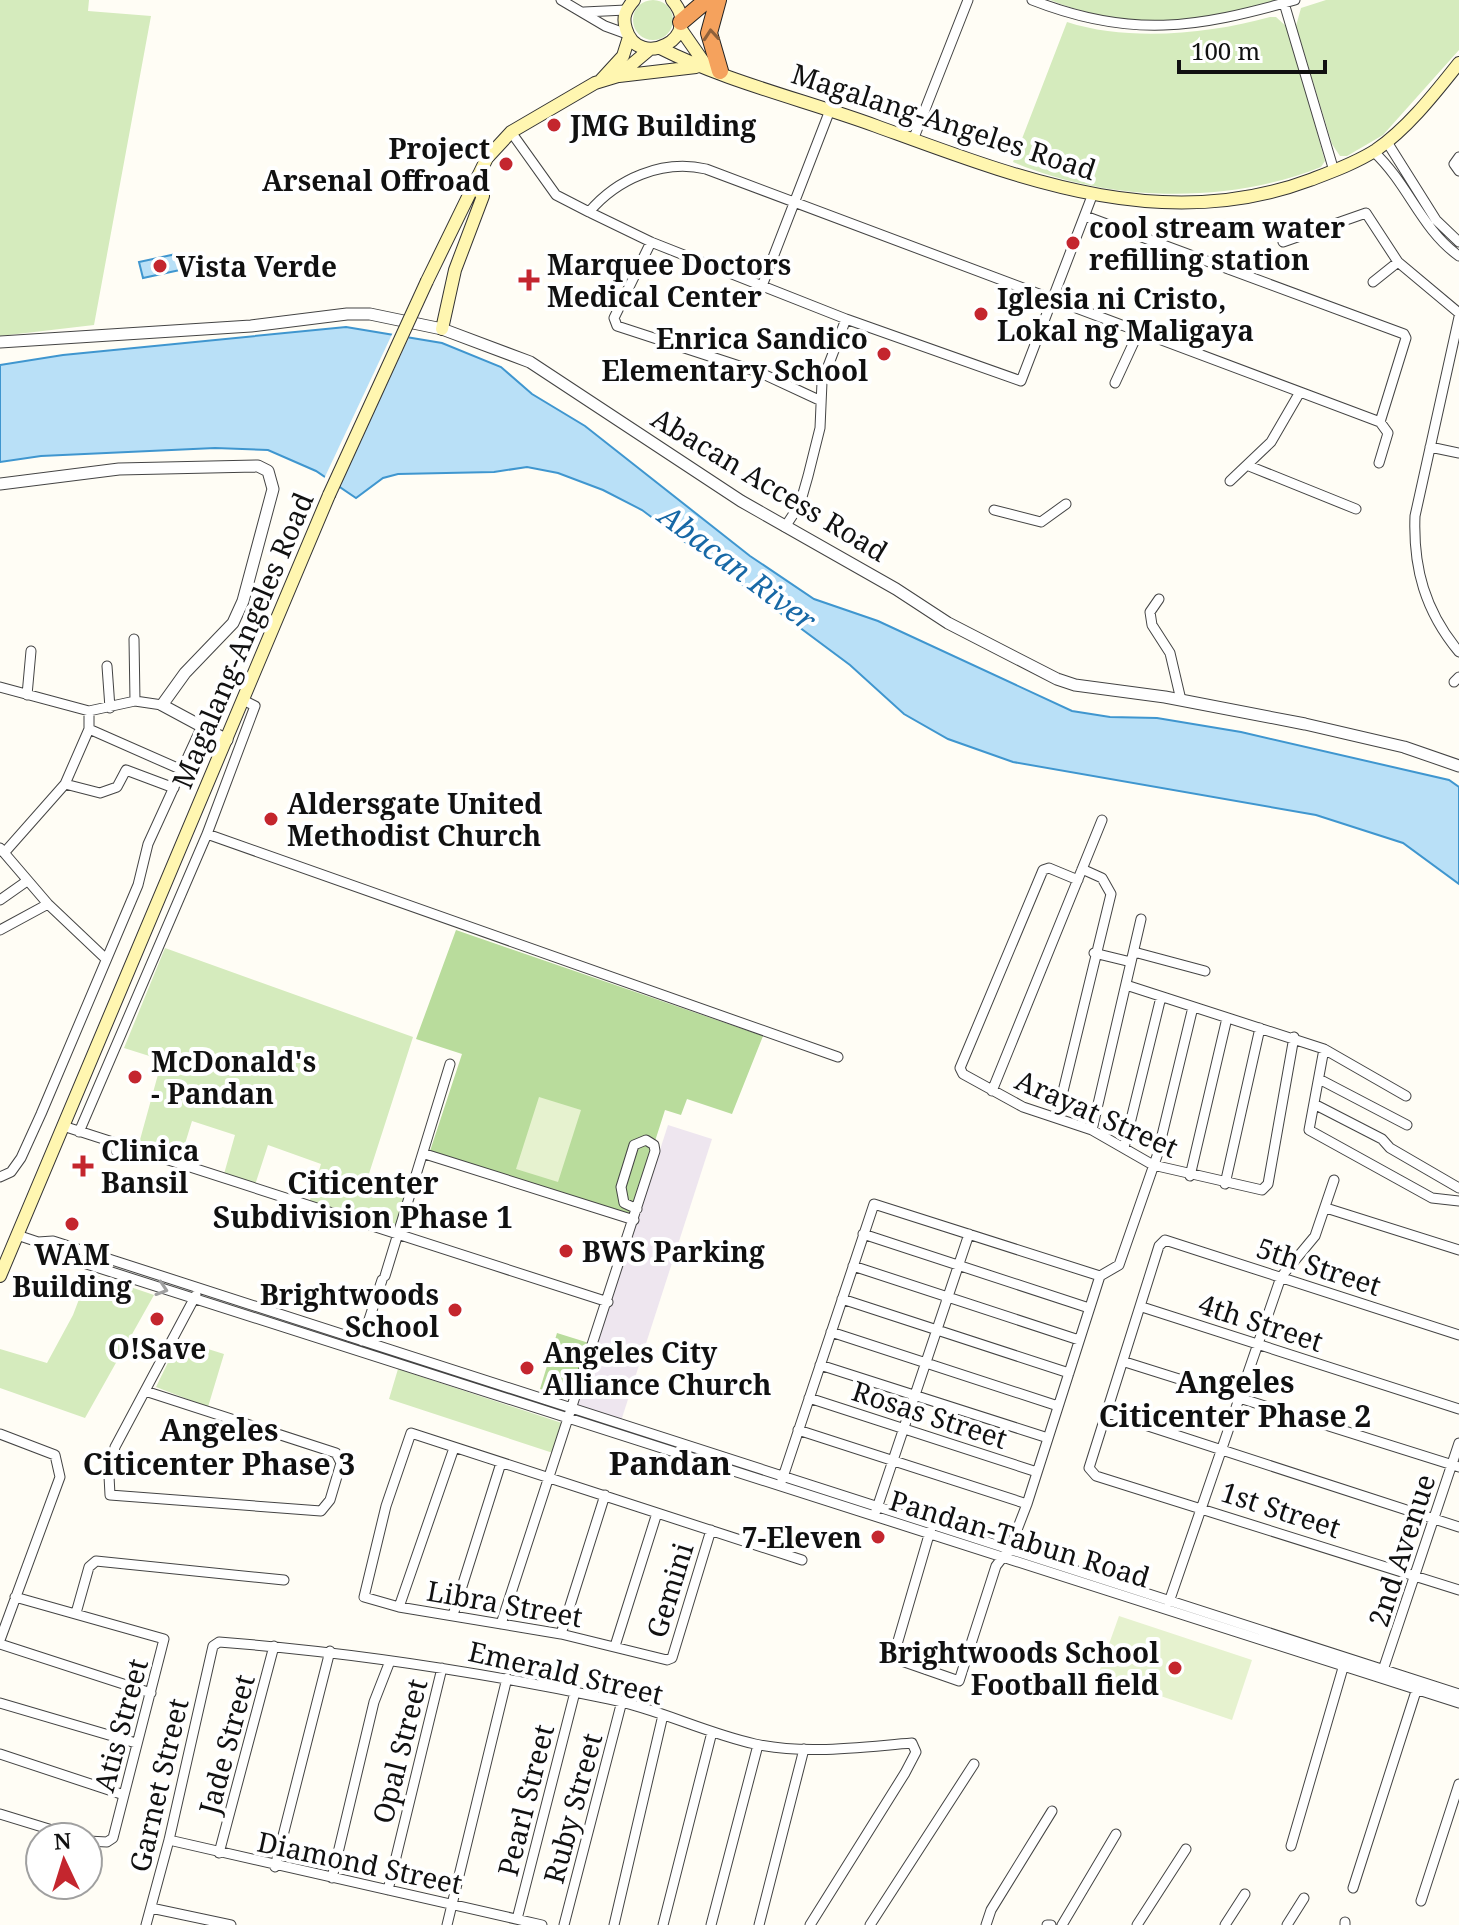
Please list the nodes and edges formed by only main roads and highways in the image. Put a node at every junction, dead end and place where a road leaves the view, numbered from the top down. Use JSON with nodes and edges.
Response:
{"nodes":[{"id":1,"x":672,"y":0,"type":"edge"},
{"id":2,"x":707,"y":0,"type":"edge"},
{"id":3,"x":718,"y":0,"type":"edge"},
{"id":4,"x":630,"y":3,"type":"edge"},
{"id":5,"x":681,"y":25,"type":"junction"},
{"id":6,"x":628,"y":35,"type":"junction"},
{"id":7,"x":655,"y":48,"type":"junction"},
{"id":8,"x":1459,"y":63,"type":"edge"},
{"id":9,"x":713,"y":69,"type":"junction"},
{"id":10,"x":618,"y":76,"type":"junction"},
{"id":11,"x":601,"y":80,"type":"junction"},
{"id":12,"x":473,"y":185,"type":"junction"},
{"id":13,"x":442,"y":329,"type":"road end"},
{"id":14,"x":0,"y":1276,"type":"edge"}],
"edges":[{"from":1,"to":5,"type":"main road"},
{"from":2,"to":5,"type":"highway"},
{"from":9,"to":3,"type":"highway","one_way":true},
{"from":4,"to":6,"type":"main road"},
{"from":5,"to":7,"type":"main road"},
{"from":5,"to":9,"type":"main road"},
{"from":6,"to":7,"type":"main road"},
{"from":6,"to":11,"type":"main road","name":"Magalang-Angeles Road"},
{"from":7,"to":9,"type":"main road","name":"Magalang-Angeles Road"},
{"from":7,"to":10,"type":"main road","name":"Magalang-Angeles Road"},
{"from":8,"to":9,"type":"main road","name":"Magalang-Angeles Road"},
{"from":9,"to":10,"type":"main road"},
{"from":10,"to":11,"type":"main road","name":"Magalang-Angeles Road"},
{"from":11,"to":12,"type":"main road","name":"Magalang-Angeles Road"},
{"from":12,"to":13,"type":"main road"},
{"from":12,"to":14,"type":"main road","name":"Magalang-Angeles Road","bridge":true}]}
